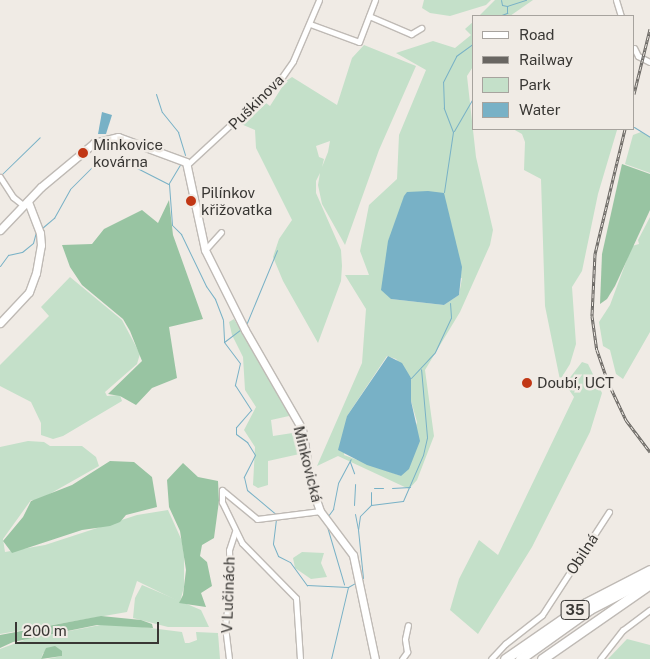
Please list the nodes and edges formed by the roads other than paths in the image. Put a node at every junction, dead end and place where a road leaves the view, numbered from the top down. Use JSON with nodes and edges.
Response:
{"nodes":[{"id":1,"x":319,"y":0,"type":"edge"},
{"id":2,"x":375,"y":0,"type":"edge"},
{"id":3,"x":616,"y":0,"type":"edge"},
{"id":4,"x":621,"y":15,"type":"edge"},
{"id":5,"x":369,"y":16,"type":"junction"},
{"id":6,"x":310,"y":24,"type":"junction"},
{"id":7,"x":421,"y":28,"type":"dead end"},
{"id":8,"x":635,"y":50,"type":"edge"},
{"id":9,"x":650,"y":62,"type":"edge"},
{"id":10,"x":188,"y":164,"type":"junction"},
{"id":11,"x":1,"y":179,"type":"edge"},
{"id":12,"x":26,"y":203,"type":"junction"},
{"id":13,"x":0,"y":230,"type":"edge"},
{"id":14,"x":221,"y":232,"type":"dead end"},
{"id":15,"x":205,"y":250,"type":"junction"},
{"id":16,"x":0,"y":323,"type":"edge"},
{"id":17,"x":320,"y":510,"type":"junction"},
{"id":18,"x":610,"y":512,"type":"dead end"},
{"id":19,"x":235,"y":531,"type":"junction"},
{"id":20,"x":650,"y":570,"type":"edge"},
{"id":21,"x":650,"y":578,"type":"edge"},
{"id":22,"x":650,"y":584,"type":"edge"},
{"id":23,"x":650,"y":610,"type":"edge"},
{"id":24,"x":408,"y":625,"type":"dead end"},
{"id":25,"x":228,"y":659,"type":"edge"},
{"id":26,"x":300,"y":659,"type":"edge"},
{"id":27,"x":375,"y":659,"type":"edge"},
{"id":28,"x":402,"y":659,"type":"edge"},
{"id":29,"x":491,"y":659,"type":"edge"},
{"id":30,"x":505,"y":659,"type":"edge"},
{"id":31,"x":520,"y":659,"type":"edge"},
{"id":32,"x":542,"y":659,"type":"edge"},
{"id":33,"x":600,"y":659,"type":"edge"}],
"edges":[{"from":1,"to":6,"type":"street","name":"Puškinova"},
{"from":2,"to":5,"type":"street"},
{"from":3,"to":4,"type":"street"},
{"from":5,"to":6,"type":"street"},
{"from":5,"to":7,"type":"street"},
{"from":6,"to":10,"type":"street","name":"Puškinova"},
{"from":8,"to":9,"type":"street"},
{"from":10,"to":12,"type":"street"},
{"from":10,"to":15,"type":"street","name":"Minkovická"},
{"from":11,"to":12,"type":"street"},
{"from":12,"to":13,"type":"street"},
{"from":12,"to":16,"type":"street"},
{"from":14,"to":15,"type":"street"},
{"from":15,"to":17,"type":"street","name":"Minkovická"},
{"from":17,"to":19,"type":"street","name":"V Lučinách"},
{"from":17,"to":27,"type":"street","name":"Minkovická"},
{"from":18,"to":29,"type":"street","name":"Obilná"},
{"from":19,"to":25,"type":"street","name":"V Lučinách"},
{"from":19,"to":26,"type":"street","name":"V Lučinách"},
{"from":20,"to":30,"type":"highway","number":"35"},
{"from":21,"to":31,"type":"highway","number":"35"},
{"from":22,"to":32,"type":"highway"},
{"from":23,"to":33,"type":"street"},
{"from":24,"to":28,"type":"street"}]}
